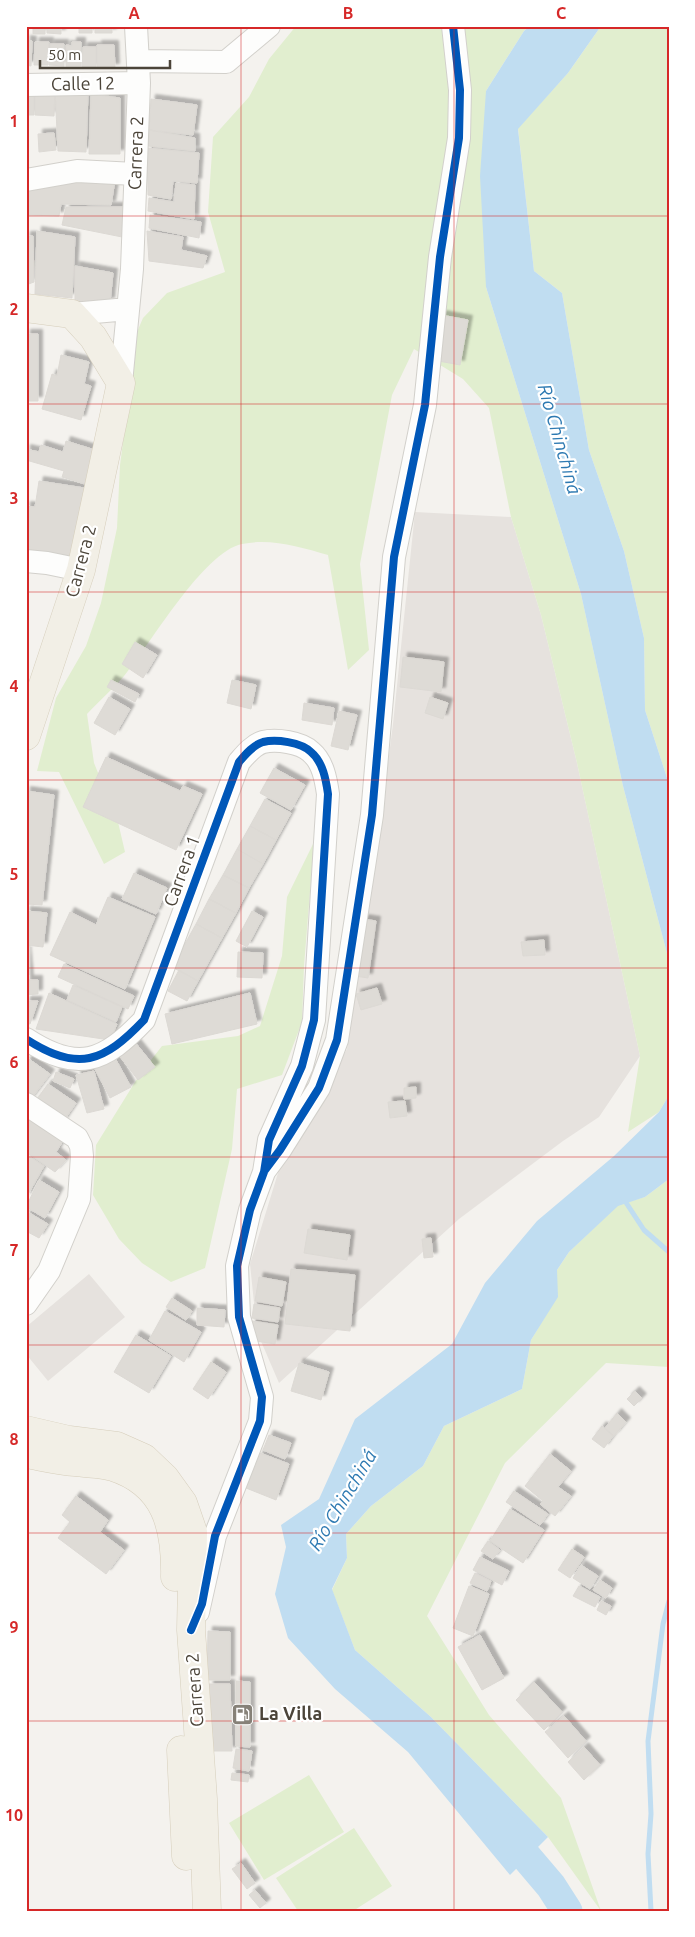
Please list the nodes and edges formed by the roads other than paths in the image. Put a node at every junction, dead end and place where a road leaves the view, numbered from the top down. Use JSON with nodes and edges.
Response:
{"nodes":[{"id":1,"x":136,"y":26,"type":"edge"},
{"id":2,"x":269,"y":26,"type":"edge"},
{"id":3,"x":453,"y":26,"type":"edge"},
{"id":4,"x":139,"y":61,"type":"junction"},
{"id":5,"x":139,"y":83,"type":"junction"},
{"id":6,"x":26,"y":85,"type":"edge"},
{"id":7,"x":135,"y":174,"type":"junction"},
{"id":8,"x":26,"y":180,"type":"edge"},
{"id":9,"x":26,"y":308,"type":"edge"},
{"id":10,"x":128,"y":310,"type":"junction"},
{"id":11,"x":72,"y":314,"type":"junction"},
{"id":12,"x":120,"y":383,"type":"junction"},
{"id":13,"x":26,"y":561,"type":"edge"},
{"id":14,"x":81,"y":570,"type":"junction"},
{"id":15,"x":26,"y":736,"type":"edge"},
{"id":16,"x":26,"y":1039,"type":"edge"},
{"id":17,"x":26,"y":1104,"type":"edge"},
{"id":18,"x":264,"y":1172,"type":"junction"},
{"id":19,"x":26,"y":1304,"type":"edge"},
{"id":20,"x":26,"y":1430,"type":"edge"},
{"id":21,"x":26,"y":1454,"type":"edge"},
{"id":22,"x":191,"y":1630,"type":"junction"},
{"id":23,"x":189,"y":1911,"type":"edge"},
{"id":24,"x":207,"y":1911,"type":"edge"}],
"edges":[{"from":1,"to":4,"type":"street","name":"Carrera 2"},
{"from":2,"to":4,"type":"street"},
{"from":3,"to":18,"type":"street"},
{"from":4,"to":5,"type":"street","name":"Carrera 2"},
{"from":5,"to":6,"type":"street","name":"Calle 12"},
{"from":5,"to":7,"type":"street","name":"Carrera 2"},
{"from":7,"to":8,"type":"street"},
{"from":7,"to":10,"type":"street","name":"Carrera 2"},
{"from":9,"to":11,"type":"main road"},
{"from":10,"to":11,"type":"street"},
{"from":10,"to":12,"type":"street","name":"Carrera 2"},
{"from":11,"to":12,"type":"main road"},
{"from":12,"to":14,"type":"main road","name":"Carrera 2"},
{"from":13,"to":14,"type":"street"},
{"from":14,"to":15,"type":"main road","name":"Carrera 2"},
{"from":16,"to":18,"type":"street","name":"Carrera 1"},
{"from":17,"to":19,"type":"street"},
{"from":18,"to":22,"type":"street"},
{"from":20,"to":22,"type":"main road","name":"Carrera 2"},
{"from":21,"to":23,"type":"main road","name":"Carrera 2"},
{"from":22,"to":24,"type":"main road","name":"Carrera 2"}]}
